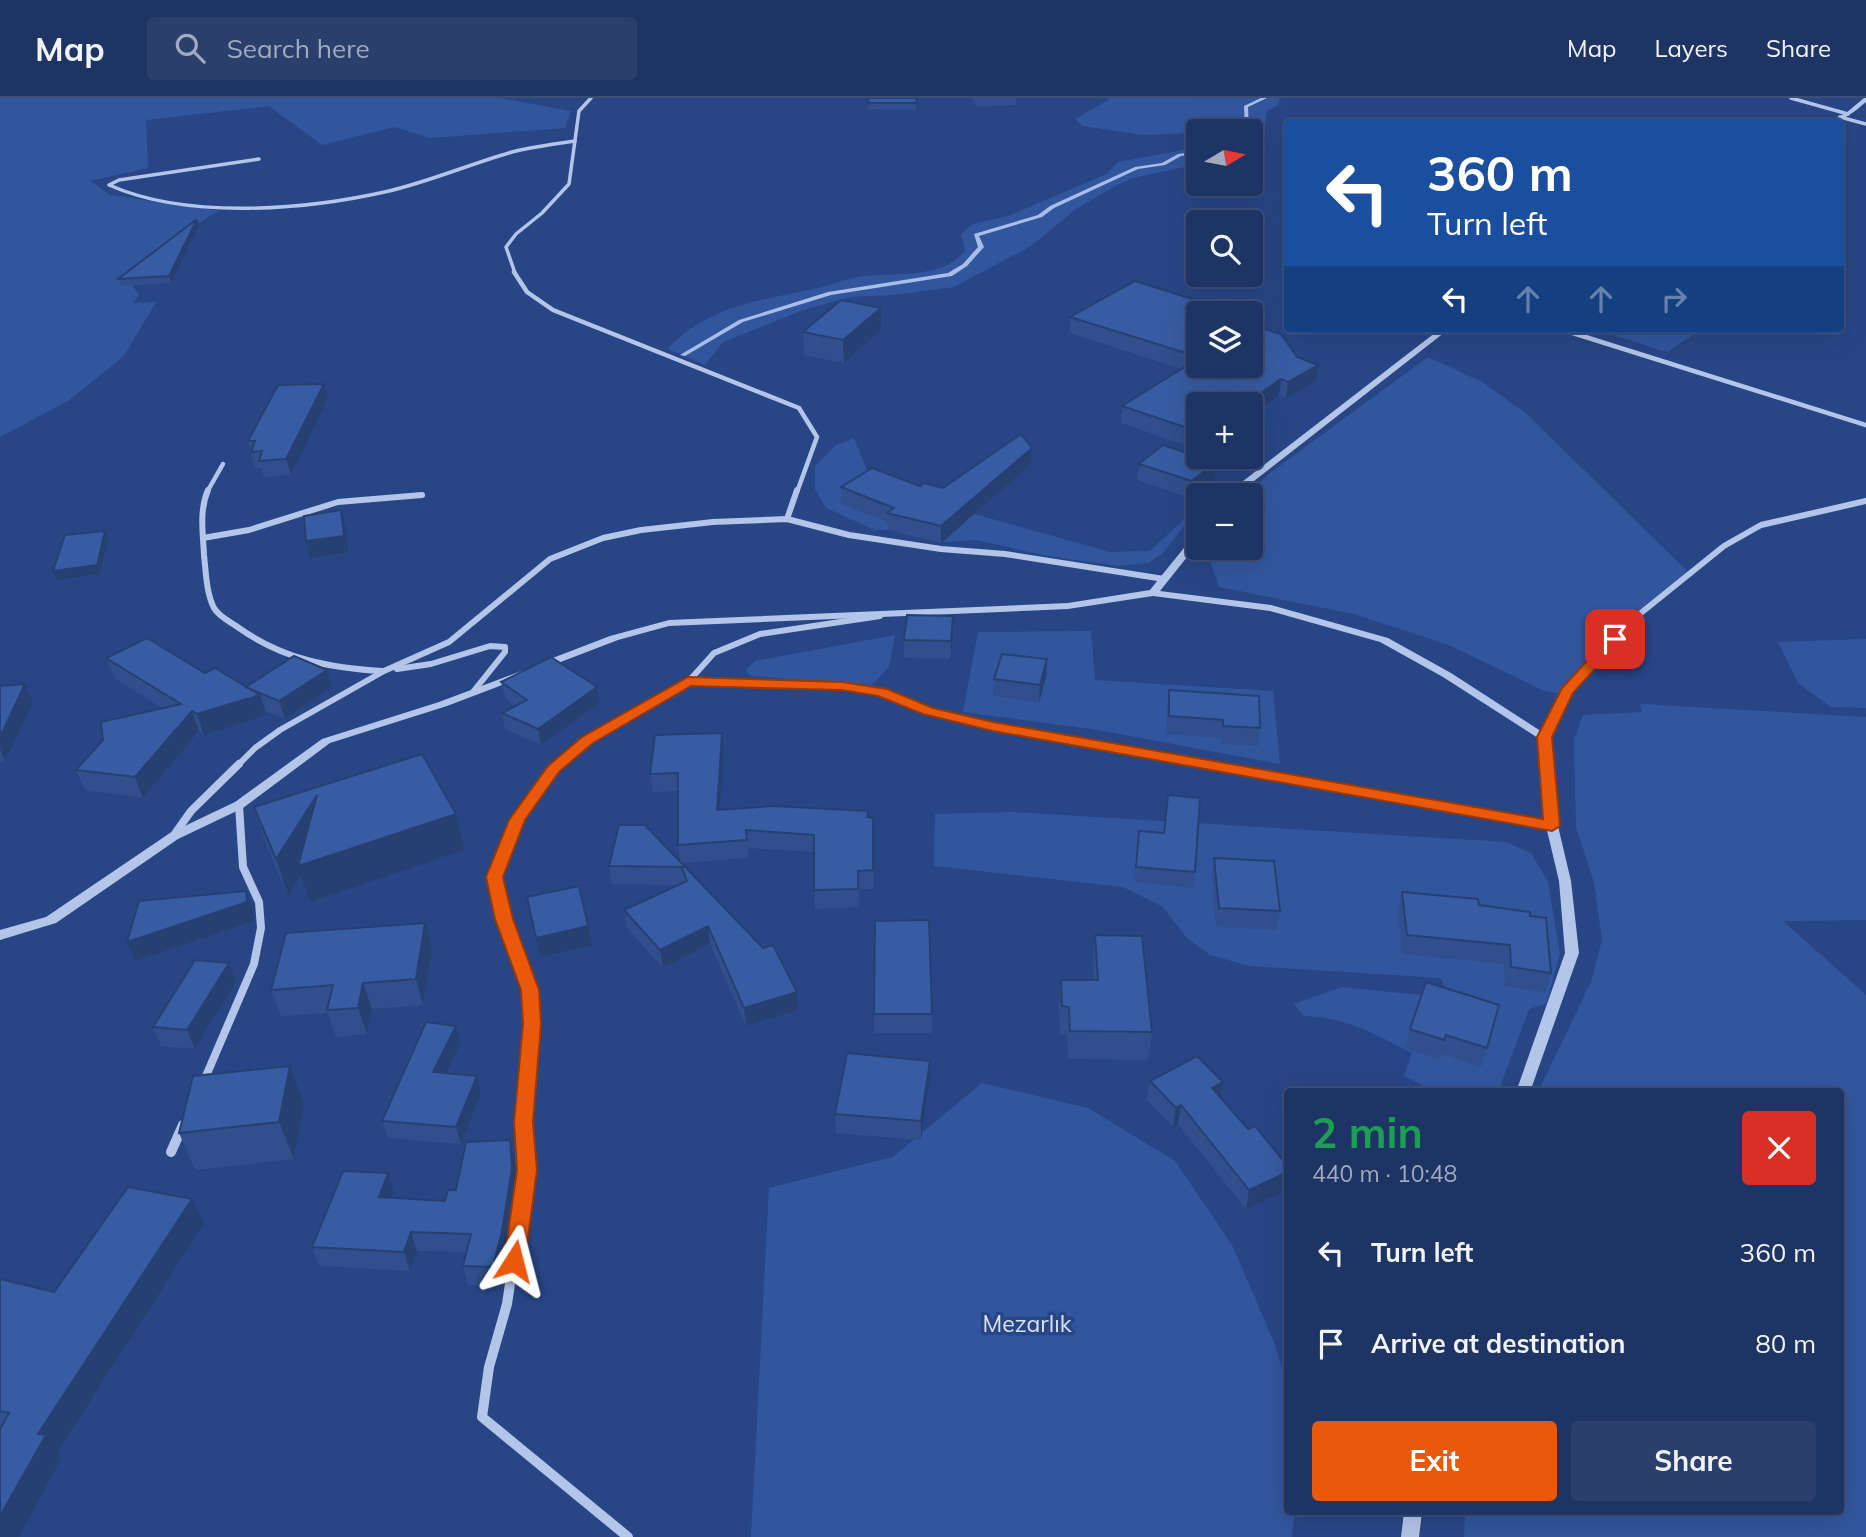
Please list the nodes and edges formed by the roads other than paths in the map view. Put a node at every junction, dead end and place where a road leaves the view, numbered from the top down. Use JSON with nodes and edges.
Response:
{"nodes":[{"id":1,"x":590,"y":98,"type":"edge"},
{"id":2,"x":1791,"y":98,"type":"edge"},
{"id":3,"x":1866,"y":99,"type":"edge"},
{"id":4,"x":1848,"y":114,"type":"junction"},
{"id":5,"x":1840,"y":117,"type":"junction"},
{"id":6,"x":1836,"y":119,"type":"edge"},
{"id":7,"x":1866,"y":124,"type":"edge"},
{"id":8,"x":575,"y":141,"type":"junction"},
{"id":9,"x":259,"y":159,"type":"dead end"},
{"id":10,"x":1440,"y":333,"type":"edge"},
{"id":11,"x":1573,"y":333,"type":"edge"},
{"id":12,"x":1866,"y":425,"type":"edge"},
{"id":13,"x":223,"y":464,"type":"dead end"},
{"id":14,"x":1246,"y":483,"type":"edge"},
{"id":15,"x":422,"y":495,"type":"dead end"},
{"id":16,"x":1866,"y":501,"type":"edge"},
{"id":17,"x":788,"y":519,"type":"junction"},
{"id":18,"x":203,"y":538,"type":"junction"},
{"id":19,"x":1186,"y":551,"type":"edge"},
{"id":20,"x":1164,"y":579,"type":"junction"},
{"id":21,"x":1153,"y":593,"type":"junction"},
{"id":22,"x":908,"y":612,"type":"junction"},
{"id":23,"x":384,"y":671,"type":"junction"},
{"id":24,"x":688,"y":682,"type":"junction"},
{"id":25,"x":473,"y":692,"type":"junction"},
{"id":26,"x":1544,"y":737,"type":"junction"},
{"id":27,"x":239,"y":805,"type":"junction"},
{"id":28,"x":1552,"y":826,"type":"junction"},
{"id":29,"x":174,"y":836,"type":"junction"},
{"id":30,"x":0,"y":935,"type":"edge"},
{"id":31,"x":1524,"y":1088,"type":"edge"},
{"id":32,"x":197,"y":1094,"type":"edge"},
{"id":33,"x":187,"y":1117,"type":"edge"},
{"id":34,"x":171,"y":1152,"type":"dead end"},
{"id":35,"x":1413,"y":1515,"type":"edge"},
{"id":36,"x":628,"y":1537,"type":"edge"},
{"id":37,"x":1409,"y":1537,"type":"edge"}],
"edges":[{"from":1,"to":8,"type":"street"},
{"from":2,"to":4,"type":"street"},
{"from":3,"to":4,"type":"street"},
{"from":4,"to":5,"type":"street"},
{"from":5,"to":6,"type":"street"},
{"from":5,"to":7,"type":"street"},
{"from":8,"to":9,"type":"street"},
{"from":8,"to":17,"type":"street"},
{"from":10,"to":14,"type":"street"},
{"from":11,"to":12,"type":"street"},
{"from":13,"to":18,"type":"street"},
{"from":15,"to":18,"type":"street"},
{"from":16,"to":26,"type":"street"},
{"from":17,"to":20,"type":"street"},
{"from":17,"to":23,"type":"street"},
{"from":18,"to":23,"type":"street"},
{"from":19,"to":20,"type":"street"},
{"from":20,"to":21,"type":"street"},
{"from":21,"to":22,"type":"street"},
{"from":21,"to":26,"type":"street"},
{"from":22,"to":24,"type":"street"},
{"from":22,"to":25,"type":"street"},
{"from":23,"to":25,"type":"street"},
{"from":23,"to":29,"type":"street"},
{"from":24,"to":28,"type":"street"},
{"from":24,"to":36,"type":"street"},
{"from":25,"to":27,"type":"street"},
{"from":26,"to":28,"type":"street"},
{"from":27,"to":29,"type":"street"},
{"from":27,"to":32,"type":"street"},
{"from":28,"to":31,"type":"street"},
{"from":29,"to":30,"type":"street"},
{"from":33,"to":34,"type":"street"},
{"from":35,"to":37,"type":"street"}]}
